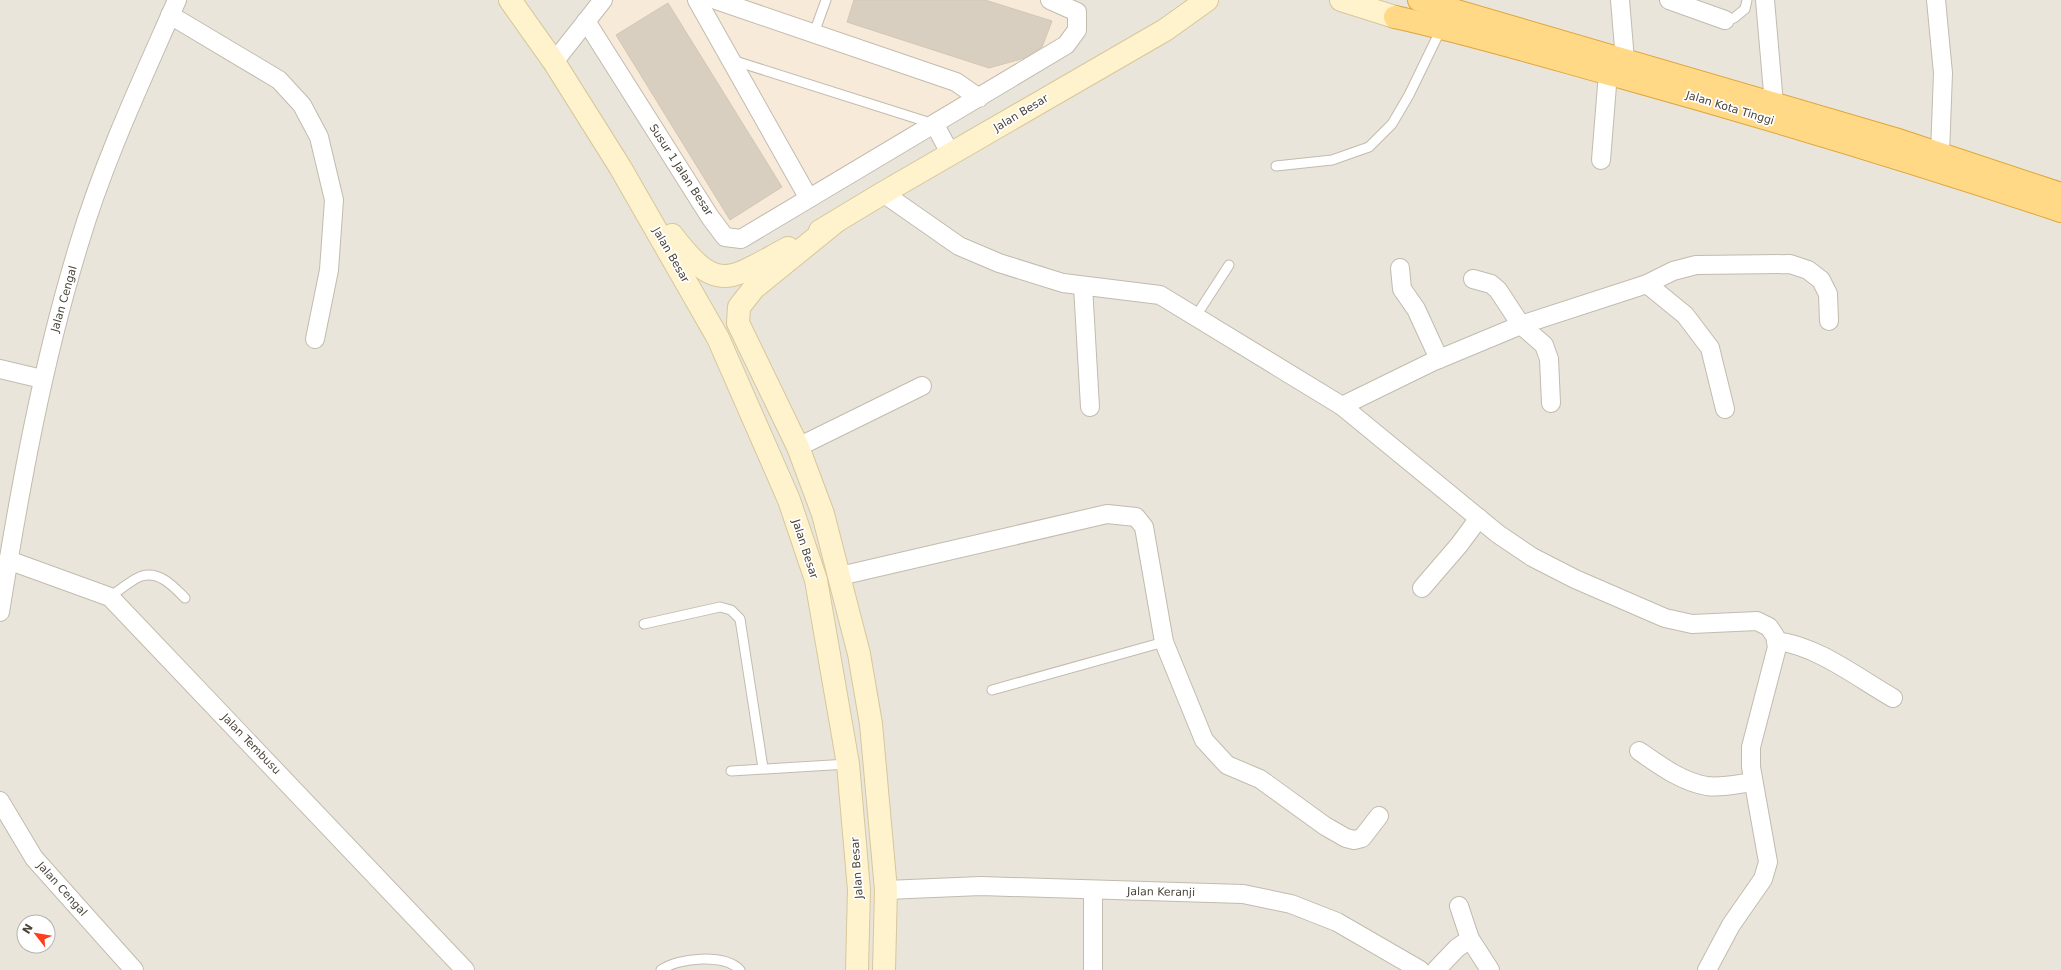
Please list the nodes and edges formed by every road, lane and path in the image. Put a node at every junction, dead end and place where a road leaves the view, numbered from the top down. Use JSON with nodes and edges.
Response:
{"nodes":[{"id":1,"x":510,"y":0,"type":"edge"},
{"id":2,"x":603,"y":0,"type":"edge"},
{"id":3,"x":697,"y":0,"type":"edge"},
{"id":4,"x":716,"y":0,"type":"edge"},
{"id":5,"x":826,"y":0,"type":"edge"},
{"id":6,"x":1050,"y":0,"type":"edge"},
{"id":7,"x":1190,"y":0,"type":"edge"},
{"id":8,"x":1207,"y":0,"type":"edge"},
{"id":9,"x":1341,"y":0,"type":"edge"},
{"id":10,"x":1419,"y":0,"type":"edge"},
{"id":11,"x":1620,"y":0,"type":"edge"},
{"id":12,"x":1669,"y":0,"type":"edge"},
{"id":13,"x":1747,"y":0,"type":"edge"},
{"id":14,"x":1765,"y":0,"type":"edge"},
{"id":15,"x":1936,"y":0,"type":"edge"},
{"id":16,"x":174,"y":8,"type":"edge"},
{"id":17,"x":1395,"y":17,"type":"joint"},
{"id":18,"x":1725,"y":20,"type":"joint"},
{"id":19,"x":586,"y":21,"type":"junction"},
{"id":20,"x":1442,"y":28,"type":"junction"},
{"id":21,"x":1165,"y":30,"type":"junction"},
{"id":22,"x":814,"y":33,"type":"junction"},
{"id":23,"x":731,"y":60,"type":"junction"},
{"id":24,"x":1625,"y":60,"type":"junction"},
{"id":25,"x":554,"y":62,"type":"junction"},
{"id":26,"x":1608,"y":73,"type":"junction"},
{"id":27,"x":979,"y":98,"type":"junction"},
{"id":28,"x":1774,"y":104,"type":"junction"},
{"id":29,"x":935,"y":125,"type":"junction"},
{"id":30,"x":1940,"y":154,"type":"junction"},
{"id":31,"x":951,"y":155,"type":"junction"},
{"id":32,"x":1601,"y":160,"type":"dead end"},
{"id":33,"x":1276,"y":166,"type":"dead end"},
{"id":34,"x":620,"y":167,"type":"junction"},
{"id":35,"x":883,"y":193,"type":"junction"},
{"id":36,"x":2061,"y":194,"type":"edge"},
{"id":37,"x":808,"y":197,"type":"junction"},
{"id":38,"x":2061,"y":211,"type":"edge"},
{"id":39,"x":833,"y":224,"type":"junction"},
{"id":40,"x":1229,"y":265,"type":"dead end"},
{"id":41,"x":1400,"y":268,"type":"dead end"},
{"id":42,"x":1473,"y":279,"type":"dead end"},
{"id":43,"x":1647,"y":284,"type":"junction"},
{"id":44,"x":1083,"y":286,"type":"junction"},
{"id":45,"x":1196,"y":316,"type":"junction"},
{"id":46,"x":1828,"y":321,"type":"dead end"},
{"id":47,"x":1521,"y":325,"type":"junction"},
{"id":48,"x":315,"y":339,"type":"dead end"},
{"id":49,"x":1439,"y":359,"type":"junction"},
{"id":50,"x":0,"y":369,"type":"edge"},
{"id":51,"x":42,"y":379,"type":"junction"},
{"id":52,"x":922,"y":386,"type":"dead end"},
{"id":53,"x":1551,"y":403,"type":"dead end"},
{"id":54,"x":1342,"y":406,"type":"junction"},
{"id":55,"x":1090,"y":408,"type":"dead end"},
{"id":56,"x":1725,"y":409,"type":"dead end"},
{"id":57,"x":798,"y":447,"type":"junction"},
{"id":58,"x":1479,"y":518,"type":"junction"},
{"id":59,"x":8,"y":560,"type":"junction"},
{"id":60,"x":840,"y":576,"type":"junction"},
{"id":61,"x":1422,"y":588,"type":"dead end"},
{"id":62,"x":110,"y":597,"type":"junction"},
{"id":63,"x":186,"y":598,"type":"dead end"},
{"id":64,"x":0,"y":612,"type":"edge"},
{"id":65,"x":644,"y":624,"type":"dead end"},
{"id":66,"x":1776,"y":641,"type":"junction"},
{"id":67,"x":1164,"y":642,"type":"junction"},
{"id":68,"x":992,"y":690,"type":"dead end"},
{"id":69,"x":1893,"y":698,"type":"dead end"},
{"id":70,"x":1639,"y":751,"type":"dead end"},
{"id":71,"x":848,"y":764,"type":"junction"},
{"id":72,"x":763,"y":768,"type":"junction"},
{"id":73,"x":731,"y":771,"type":"dead end"},
{"id":74,"x":1753,"y":782,"type":"junction"},
{"id":75,"x":0,"y":801,"type":"edge"},
{"id":76,"x":1379,"y":816,"type":"dead end"},
{"id":77,"x":886,"y":890,"type":"junction"},
{"id":78,"x":1093,"y":891,"type":"junction"},
{"id":79,"x":1459,"y":906,"type":"dead end"},
{"id":80,"x":1470,"y":940,"type":"junction"},
{"id":81,"x":134,"y":970,"type":"edge"},
{"id":82,"x":465,"y":970,"type":"edge"},
{"id":83,"x":661,"y":970,"type":"edge"},
{"id":84,"x":740,"y":970,"type":"edge"},
{"id":85,"x":856,"y":970,"type":"edge"},
{"id":86,"x":884,"y":970,"type":"edge"},
{"id":87,"x":1093,"y":970,"type":"edge"},
{"id":88,"x":1420,"y":970,"type":"edge"},
{"id":89,"x":1436,"y":970,"type":"edge"},
{"id":90,"x":1490,"y":970,"type":"edge"},
{"id":91,"x":1707,"y":970,"type":"edge"}],
"edges":[{"from":1,"to":25,"type":"main road","name":"Jalan Besar"},
{"from":2,"to":19,"type":"street"},
{"from":3,"to":23,"type":"street"},
{"from":4,"to":22,"type":"street"},
{"from":5,"to":22,"type":"lane"},
{"from":6,"to":27,"type":"street"},
{"from":7,"to":21,"type":"main road"},
{"from":8,"to":21,"type":"main road","name":"Jalan Besar"},
{"from":9,"to":17,"type":"main road"},
{"from":10,"to":24,"type":"highway"},
{"from":11,"to":24,"type":"street"},
{"from":12,"to":18,"type":"street"},
{"from":13,"to":18,"type":"lane"},
{"from":14,"to":28,"type":"street"},
{"from":15,"to":30,"type":"street"},
{"from":16,"to":48,"type":"street"},
{"from":16,"to":51,"type":"street","name":"Jalan Cengal"},
{"from":17,"to":20,"type":"highway","name":"Jalan Kota Tinggi"},
{"from":19,"to":25,"type":"street"},
{"from":19,"to":37,"type":"street","name":"Susur 1 Jalan Besar"},
{"from":20,"to":26,"type":"highway","name":"Jalan Kota Tinggi"},
{"from":20,"to":33,"type":"lane"},
{"from":21,"to":31,"type":"main road","name":"Jalan Besar"},
{"from":22,"to":27,"type":"street"},
{"from":23,"to":29,"type":"lane"},
{"from":23,"to":37,"type":"street"},
{"from":24,"to":28,"type":"highway"},
{"from":25,"to":34,"type":"main road","name":"Jalan Besar"},
{"from":26,"to":32,"type":"street"},
{"from":26,"to":38,"type":"highway","name":"Jalan Kota Tinggi"},
{"from":27,"to":29,"type":"street"},
{"from":28,"to":30,"type":"highway"},
{"from":29,"to":31,"type":"street"},
{"from":29,"to":37,"type":"street"},
{"from":30,"to":36,"type":"highway"},
{"from":31,"to":35,"type":"main road","name":"Jalan Besar"},
{"from":34,"to":39,"type":"main road","name":"Jalan Besar"},
{"from":34,"to":71,"type":"main road","name":"Jalan Besar"},
{"from":35,"to":39,"type":"main road","name":"Jalan Besar"},
{"from":35,"to":44,"type":"street"},
{"from":39,"to":57,"type":"main road","name":"Jalan Besar"},
{"from":40,"to":45,"type":"lane"},
{"from":41,"to":49,"type":"street"},
{"from":42,"to":47,"type":"street"},
{"from":43,"to":46,"type":"street"},
{"from":43,"to":47,"type":"street"},
{"from":43,"to":56,"type":"street"},
{"from":44,"to":45,"type":"street"},
{"from":44,"to":55,"type":"street"},
{"from":45,"to":54,"type":"street"},
{"from":47,"to":49,"type":"street"},
{"from":47,"to":53,"type":"street"},
{"from":49,"to":54,"type":"street"},
{"from":50,"to":51,"type":"street"},
{"from":51,"to":59,"type":"street","name":"Jalan Cengal"},
{"from":52,"to":57,"type":"street"},
{"from":54,"to":58,"type":"street"},
{"from":57,"to":60,"type":"main road","name":"Jalan Besar"},
{"from":58,"to":61,"type":"street"},
{"from":58,"to":66,"type":"street"},
{"from":59,"to":62,"type":"street","name":"Jalan Tembusu"},
{"from":59,"to":64,"type":"street","name":"Jalan Cengal"},
{"from":60,"to":67,"type":"street"},
{"from":60,"to":77,"type":"main road","name":"Jalan Besar"},
{"from":62,"to":63,"type":"lane"},
{"from":62,"to":82,"type":"street","name":"Jalan Tembusu"},
{"from":65,"to":72,"type":"lane"},
{"from":66,"to":69,"type":"street"},
{"from":66,"to":74,"type":"street"},
{"from":67,"to":68,"type":"lane"},
{"from":67,"to":76,"type":"street"},
{"from":70,"to":74,"type":"street"},
{"from":71,"to":72,"type":"lane"},
{"from":71,"to":85,"type":"main road","name":"Jalan Besar"},
{"from":72,"to":73,"type":"lane"},
{"from":74,"to":91,"type":"street"},
{"from":75,"to":81,"type":"street","name":"Jalan Cengal"},
{"from":77,"to":78,"type":"street","name":"Jalan Keranji"},
{"from":77,"to":86,"type":"main road","name":"Jalan Besar"},
{"from":78,"to":87,"type":"street"},
{"from":78,"to":88,"type":"street","name":"Jalan Keranji"},
{"from":79,"to":80,"type":"street"},
{"from":80,"to":89,"type":"street"},
{"from":80,"to":90,"type":"street"},
{"from":83,"to":84,"type":"lane"}]}
